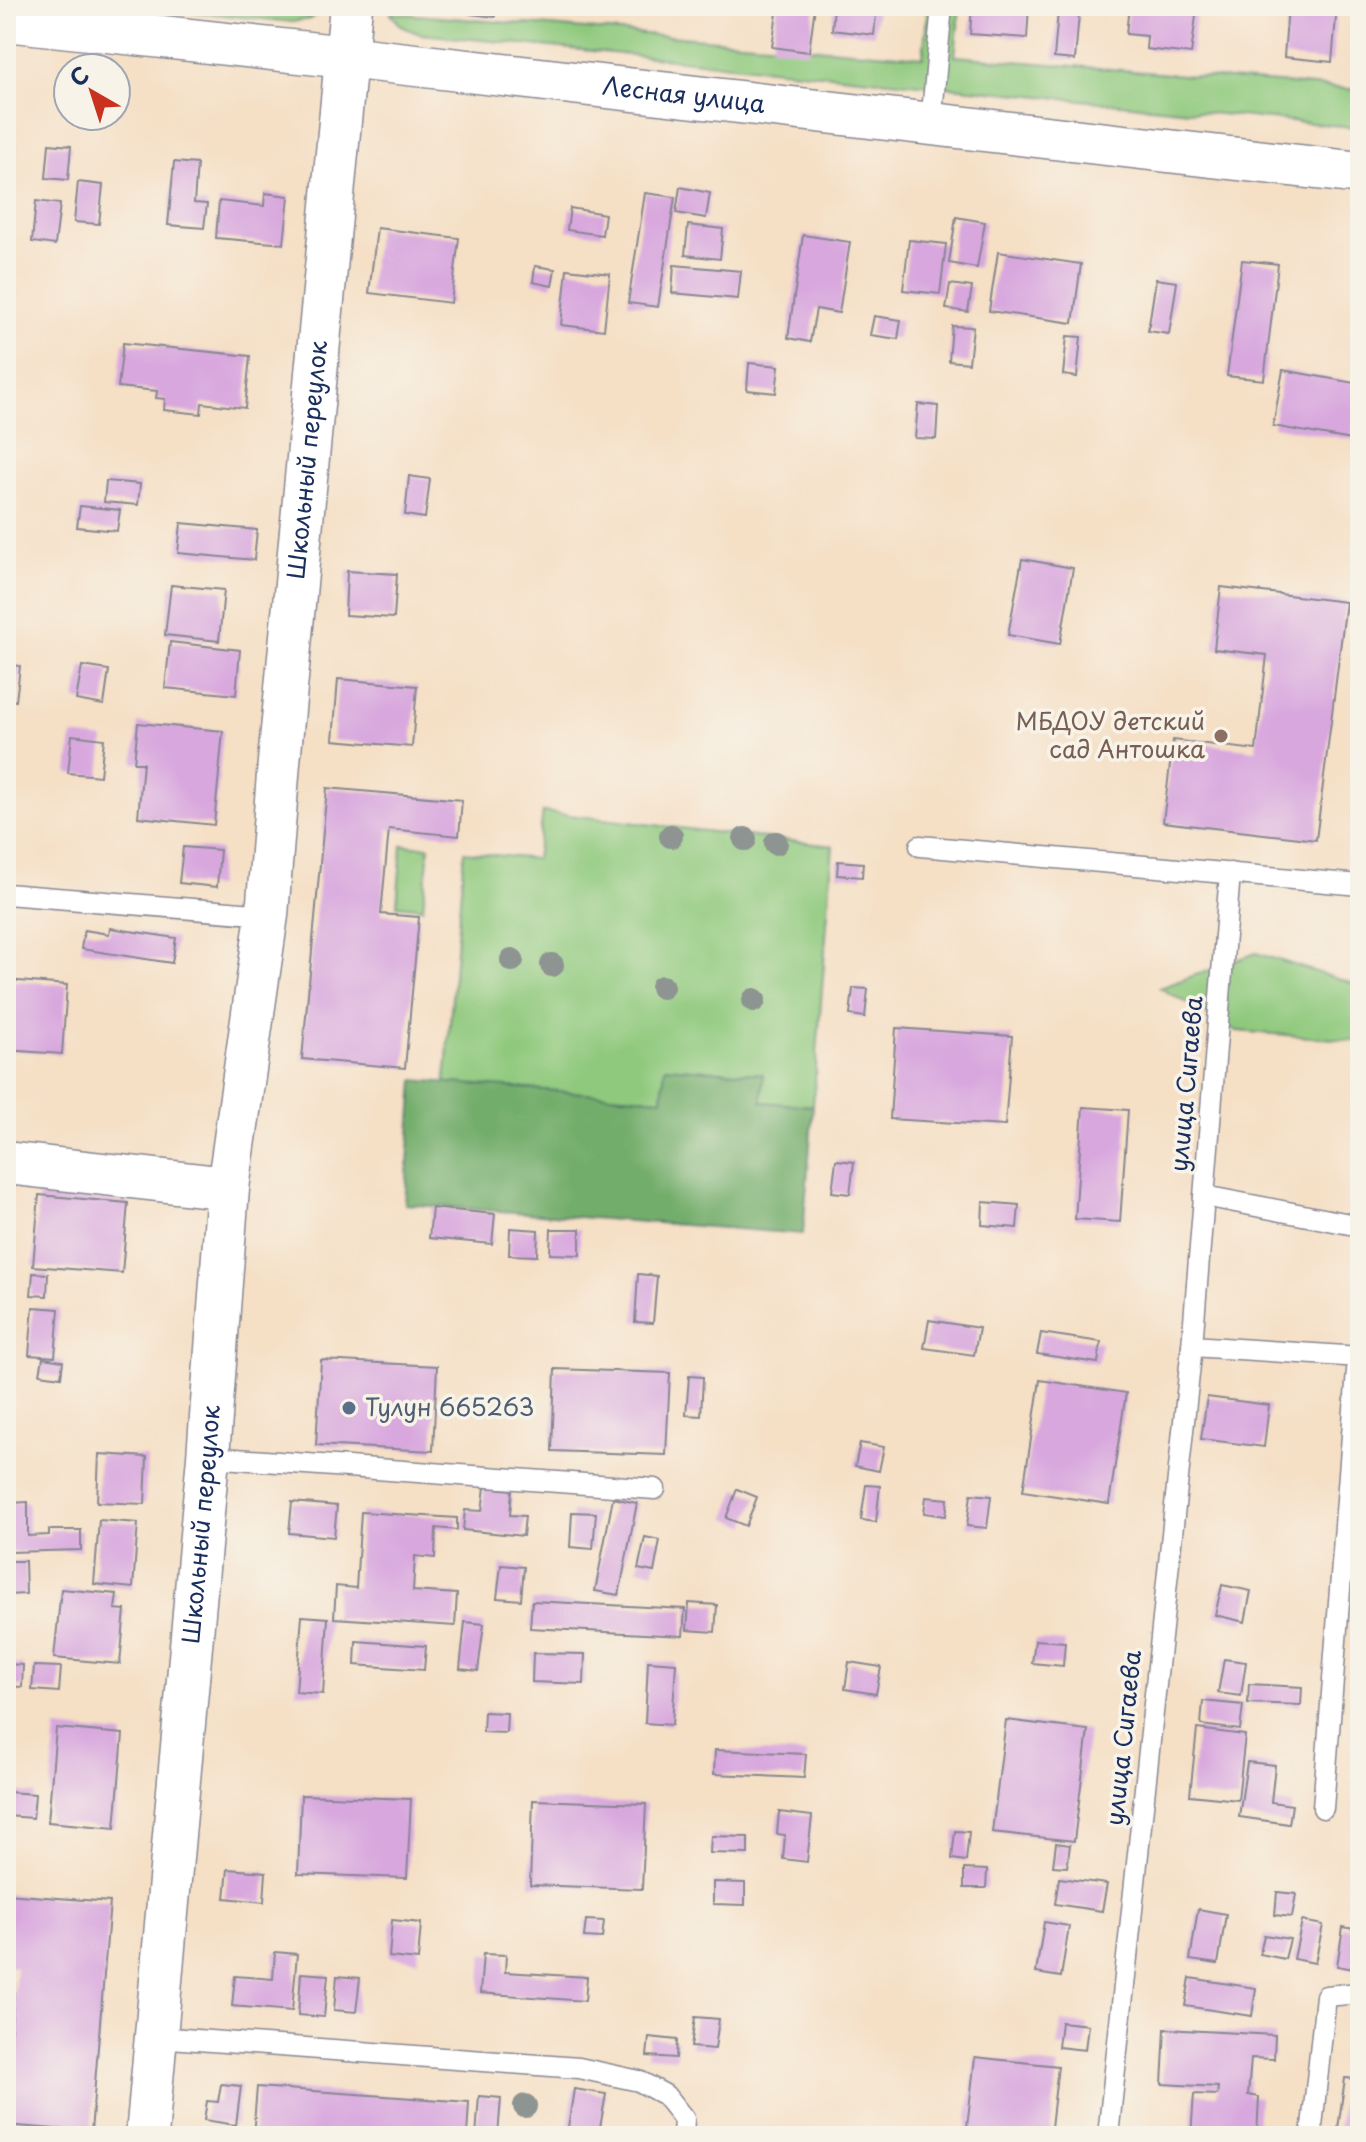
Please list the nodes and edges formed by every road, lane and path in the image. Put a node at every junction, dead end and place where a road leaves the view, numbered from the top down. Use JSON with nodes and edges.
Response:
{"nodes":[{"id":1,"x":351,"y":6,"type":"edge"},
{"id":2,"x":942,"y":6,"type":"edge"},
{"id":3,"x":6,"y":20,"type":"edge"},
{"id":4,"x":346,"y":57,"type":"junction"},
{"id":5,"x":931,"y":124,"type":"junction"},
{"id":6,"x":1360,"y":173,"type":"edge"},
{"id":7,"x":920,"y":846,"type":"dead end"},
{"id":8,"x":1230,"y":873,"type":"junction"},
{"id":9,"x":1360,"y":885,"type":"edge"},
{"id":10,"x":6,"y":894,"type":"edge"},
{"id":11,"x":267,"y":915,"type":"junction"},
{"id":12,"x":6,"y":1163,"type":"edge"},
{"id":13,"x":228,"y":1188,"type":"junction"},
{"id":14,"x":1204,"y":1196,"type":"junction"},
{"id":15,"x":1360,"y":1226,"type":"edge"},
{"id":16,"x":1192,"y":1346,"type":"junction"},
{"id":17,"x":1359,"y":1358,"type":"edge"},
{"id":18,"x":208,"y":1457,"type":"junction"},
{"id":19,"x":655,"y":1489,"type":"dead end"},
{"id":20,"x":1323,"y":1808,"type":"dead end"},
{"id":21,"x":1360,"y":1993,"type":"edge"},
{"id":22,"x":156,"y":2037,"type":"junction"},
{"id":23,"x":147,"y":2136,"type":"edge"},
{"id":24,"x":683,"y":2136,"type":"edge"},
{"id":25,"x":1108,"y":2136,"type":"edge"},
{"id":26,"x":1311,"y":2136,"type":"edge"}],
"edges":[{"from":1,"to":4,"type":"street","name":"Школьный переулок"},
{"from":2,"to":5,"type":"lane"},
{"from":3,"to":4,"type":"street","name":"Лесная улица"},
{"from":4,"to":5,"type":"street","name":"Лесная улица"},
{"from":4,"to":11,"type":"street","name":"Школьный переулок"},
{"from":5,"to":6,"type":"street","name":"Лесная улица"},
{"from":7,"to":8,"type":"lane"},
{"from":8,"to":9,"type":"lane"},
{"from":8,"to":14,"type":"lane","name":"улица Сигаева"},
{"from":10,"to":11,"type":"lane"},
{"from":11,"to":13,"type":"street","name":"Школьный переулок"},
{"from":12,"to":13,"type":"street"},
{"from":13,"to":18,"type":"street","name":"Школьный переулок"},
{"from":14,"to":15,"type":"lane"},
{"from":14,"to":16,"type":"lane","name":"улица Сигаева"},
{"from":16,"to":17,"type":"lane"},
{"from":16,"to":25,"type":"lane","name":"улица Сигаева"},
{"from":17,"to":20,"type":"lane"},
{"from":18,"to":19,"type":"lane"},
{"from":18,"to":22,"type":"street","name":"Школьный переулок"},
{"from":21,"to":26,"type":"lane"},
{"from":22,"to":23,"type":"street","name":"Школьный переулок"},
{"from":22,"to":24,"type":"lane"}]}
